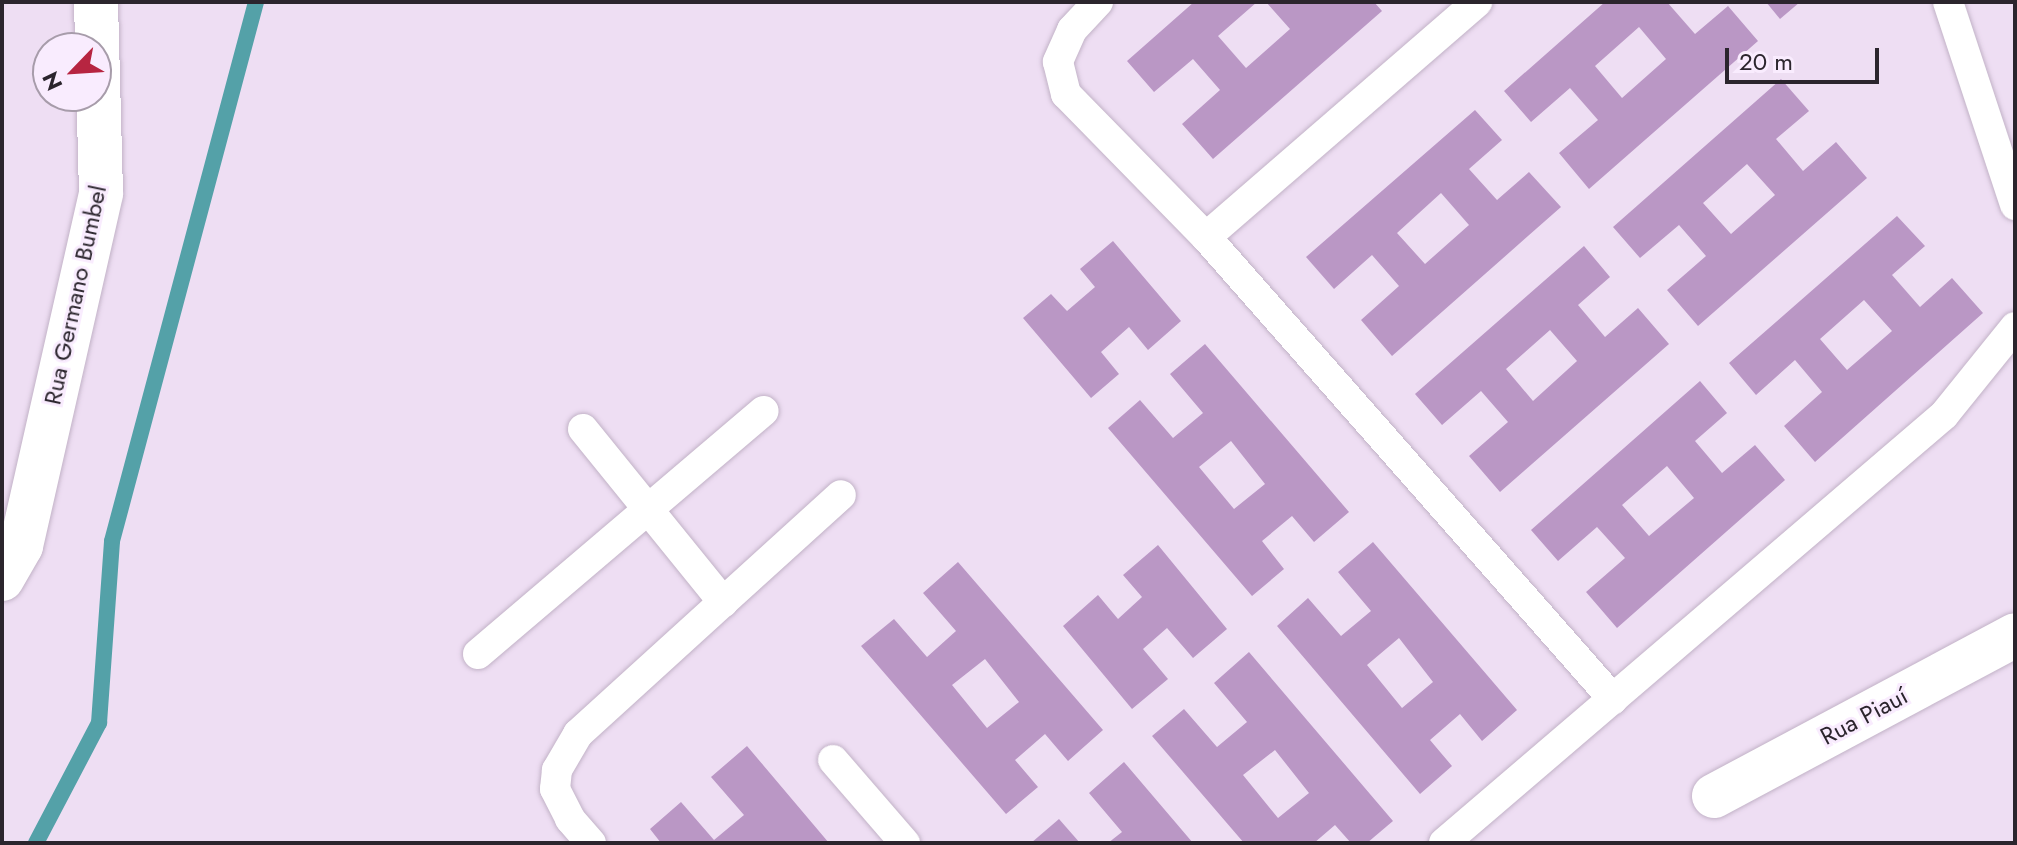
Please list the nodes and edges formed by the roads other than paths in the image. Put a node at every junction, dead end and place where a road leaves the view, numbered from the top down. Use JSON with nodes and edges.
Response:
{"nodes":[{"id":1,"x":96,"y":2,"type":"edge"},
{"id":2,"x":1098,"y":2,"type":"edge"},
{"id":3,"x":1477,"y":2,"type":"edge"},
{"id":4,"x":1948,"y":2,"type":"edge"},
{"id":5,"x":2015,"y":205,"type":"edge"},
{"id":6,"x":1206,"y":237,"type":"junction"},
{"id":7,"x":2015,"y":327,"type":"edge"},
{"id":8,"x":764,"y":411,"type":"dead end"},
{"id":9,"x":583,"y":429,"type":"dead end"},
{"id":10,"x":841,"y":495,"type":"dead end"},
{"id":11,"x":647,"y":508,"type":"junction"},
{"id":12,"x":2,"y":579,"type":"edge"},
{"id":13,"x":723,"y":602,"type":"junction"},
{"id":14,"x":2015,"y":635,"type":"edge"},
{"id":15,"x":478,"y":654,"type":"dead end"},
{"id":16,"x":1613,"y":699,"type":"junction"},
{"id":17,"x":833,"y":760,"type":"dead end"},
{"id":18,"x":1714,"y":796,"type":"dead end"},
{"id":19,"x":591,"y":843,"type":"edge"},
{"id":20,"x":905,"y":843,"type":"edge"},
{"id":21,"x":1444,"y":843,"type":"edge"}],
"edges":[{"from":1,"to":12,"type":"street","name":"Rua Germano Bumbel"},
{"from":2,"to":6,"type":"lane"},
{"from":3,"to":6,"type":"lane"},
{"from":4,"to":5,"type":"lane"},
{"from":6,"to":16,"type":"lane"},
{"from":7,"to":16,"type":"lane"},
{"from":8,"to":11,"type":"lane"},
{"from":9,"to":11,"type":"lane"},
{"from":10,"to":13,"type":"lane"},
{"from":11,"to":13,"type":"lane"},
{"from":11,"to":15,"type":"lane"},
{"from":13,"to":19,"type":"lane"},
{"from":14,"to":18,"type":"street","name":"Rua Piauí"},
{"from":16,"to":21,"type":"lane"},
{"from":17,"to":20,"type":"lane"}]}
